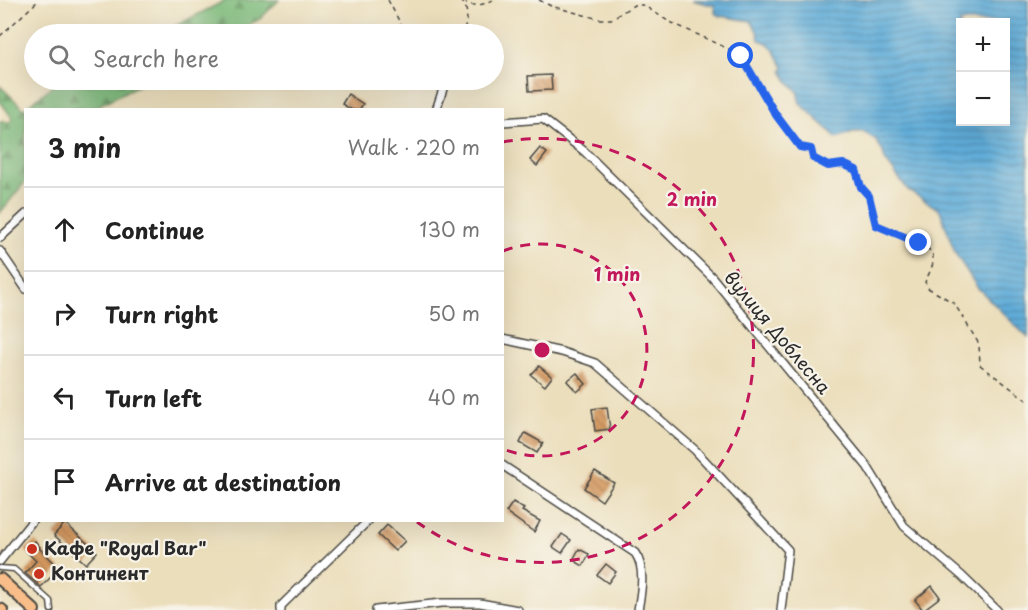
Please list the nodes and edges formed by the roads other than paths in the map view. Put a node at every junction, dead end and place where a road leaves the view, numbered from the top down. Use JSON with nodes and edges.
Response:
{"nodes":[{"id":1,"x":443,"y":90,"type":"edge"},
{"id":2,"x":437,"y":108,"type":"edge"},
{"id":3,"x":504,"y":122,"type":"edge"},
{"id":4,"x":24,"y":216,"type":"edge"},
{"id":5,"x":0,"y":238,"type":"edge"},
{"id":6,"x":0,"y":251,"type":"edge"},
{"id":7,"x":24,"y":287,"type":"edge"},
{"id":8,"x":504,"y":339,"type":"edge"},
{"id":9,"x":504,"y":466,"type":"edge"},
{"id":10,"x":31,"y":522,"type":"edge"},
{"id":11,"x":367,"y":522,"type":"edge"},
{"id":12,"x":0,"y":561,"type":"edge"},
{"id":13,"x":0,"y":568,"type":"edge"},
{"id":14,"x":0,"y":579,"type":"edge"},
{"id":15,"x":34,"y":610,"type":"edge"},
{"id":16,"x":51,"y":610,"type":"edge"},
{"id":17,"x":282,"y":610,"type":"edge"},
{"id":18,"x":376,"y":610,"type":"edge"},
{"id":19,"x":518,"y":610,"type":"edge"},
{"id":20,"x":638,"y":610,"type":"edge"},
{"id":21,"x":781,"y":610,"type":"edge"},
{"id":22,"x":997,"y":610,"type":"edge"}],
"edges":[{"from":1,"to":2,"type":"street"},
{"from":3,"to":22,"type":"street","name":"вулиця Доблесна"},
{"from":4,"to":5,"type":"street"},
{"from":6,"to":7,"type":"street"},
{"from":8,"to":21,"type":"street"},
{"from":9,"to":20,"type":"street"},
{"from":10,"to":12,"type":"street"},
{"from":11,"to":17,"type":"street"},
{"from":13,"to":16,"type":"lane"},
{"from":14,"to":15,"type":"main road"},
{"from":18,"to":19,"type":"street"}]}
